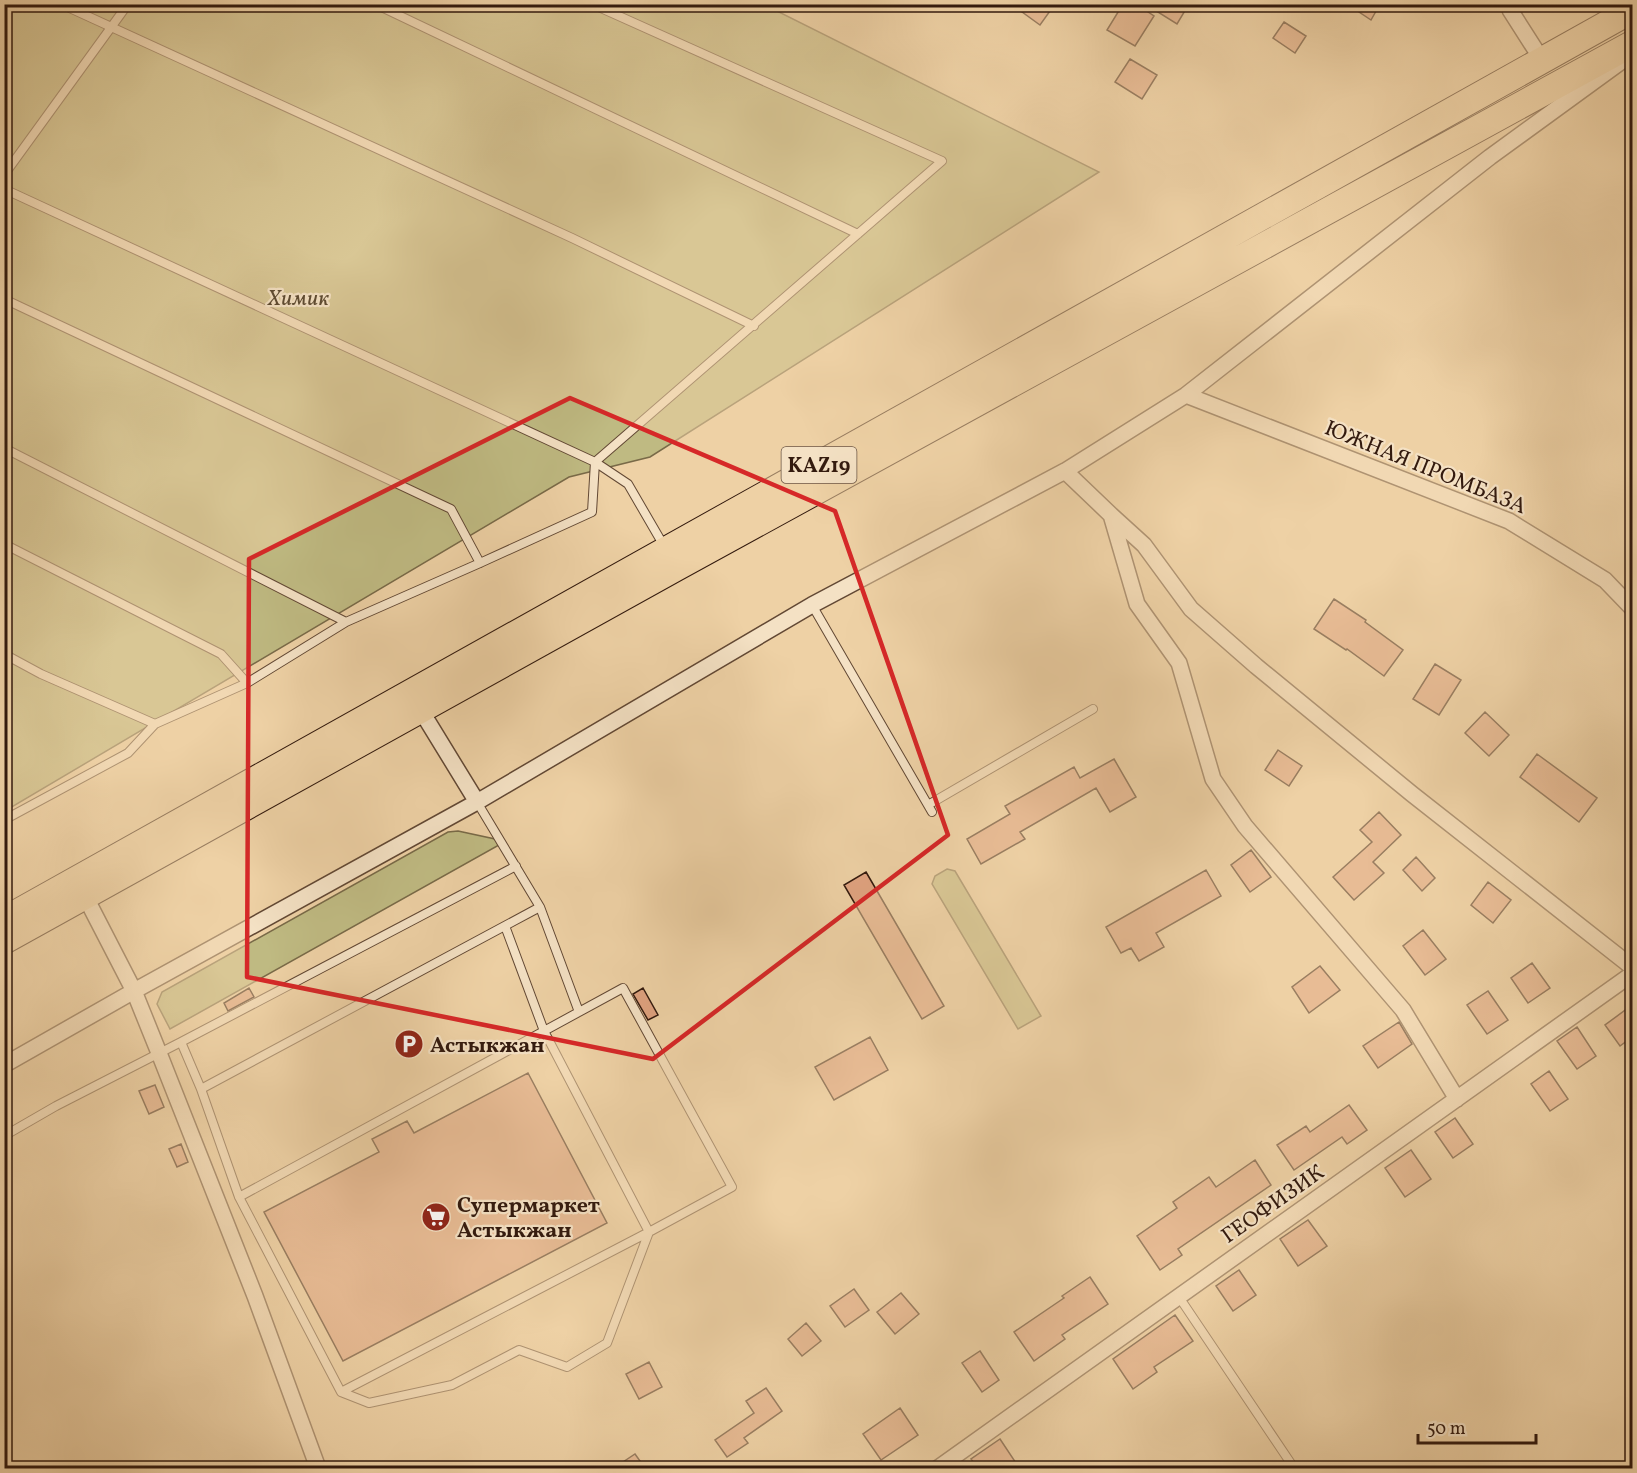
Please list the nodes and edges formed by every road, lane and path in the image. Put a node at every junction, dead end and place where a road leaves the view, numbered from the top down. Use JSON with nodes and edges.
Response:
{"nodes":[{"id":1,"x":61,"y":4,"type":"edge"},
{"id":2,"x":128,"y":4,"type":"edge"},
{"id":3,"x":375,"y":4,"type":"edge"},
{"id":4,"x":592,"y":4,"type":"edge"},
{"id":5,"x":1519,"y":4,"type":"edge"},
{"id":6,"x":1632,"y":10,"type":"edge"},
{"id":7,"x":112,"y":27,"type":"junction"},
{"id":8,"x":1632,"y":44,"type":"edge"},
{"id":9,"x":1632,"y":53,"type":"edge"},
{"id":10,"x":1542,"y":60,"type":"junction"},
{"id":11,"x":4,"y":175,"type":"edge"},
{"id":12,"x":4,"y":189,"type":"edge"},
{"id":13,"x":858,"y":234,"type":"junction"},
{"id":14,"x":4,"y":299,"type":"edge"},
{"id":15,"x":754,"y":326,"type":"junction"},
{"id":16,"x":1186,"y":395,"type":"junction"},
{"id":17,"x":4,"y":448,"type":"edge"},
{"id":18,"x":595,"y":462,"type":"junction"},
{"id":19,"x":1065,"y":471,"type":"junction"},
{"id":20,"x":1111,"y":515,"type":"junction"},
{"id":21,"x":4,"y":544,"type":"edge"},
{"id":22,"x":671,"y":559,"type":"junction"},
{"id":23,"x":480,"y":563,"type":"junction"},
{"id":24,"x":812,"y":605,"type":"junction"},
{"id":25,"x":1632,"y":608,"type":"edge"},
{"id":26,"x":346,"y":622,"type":"junction"},
{"id":27,"x":4,"y":654,"type":"edge"},
{"id":28,"x":247,"y":682,"type":"junction"},
{"id":29,"x":415,"y":702,"type":"junction"},
{"id":30,"x":1093,"y":709,"type":"dead end"},
{"id":31,"x":155,"y":724,"type":"junction"},
{"id":32,"x":477,"y":802,"type":"junction"},
{"id":33,"x":4,"y":820,"type":"edge"},
{"id":34,"x":516,"y":866,"type":"junction"},
{"id":35,"x":85,"y":896,"type":"junction"},
{"id":36,"x":540,"y":907,"type":"junction"},
{"id":37,"x":4,"y":920,"type":"edge"},
{"id":38,"x":505,"y":926,"type":"junction"},
{"id":39,"x":4,"y":941,"type":"edge"},
{"id":40,"x":1632,"y":967,"type":"edge"},
{"id":41,"x":1632,"y":974,"type":"edge"},
{"id":42,"x":134,"y":991,"type":"junction"},
{"id":43,"x":579,"y":1012,"type":"junction"},
{"id":44,"x":544,"y":1031,"type":"junction"},
{"id":45,"x":181,"y":1042,"type":"junction"},
{"id":46,"x":159,"y":1053,"type":"junction"},
{"id":47,"x":4,"y":1065,"type":"edge"},
{"id":48,"x":201,"y":1089,"type":"junction"},
{"id":49,"x":1457,"y":1099,"type":"junction"},
{"id":50,"x":4,"y":1136,"type":"edge"},
{"id":51,"x":239,"y":1197,"type":"junction"},
{"id":52,"x":649,"y":1232,"type":"junction"},
{"id":53,"x":1179,"y":1297,"type":"junction"},
{"id":54,"x":341,"y":1392,"type":"junction"},
{"id":55,"x":318,"y":1468,"type":"edge"},
{"id":56,"x":938,"y":1468,"type":"edge"},
{"id":57,"x":1294,"y":1468,"type":"edge"}],
"edges":[{"from":1,"to":7,"type":"lane"},
{"from":2,"to":7,"type":"lane"},
{"from":3,"to":13,"type":"lane"},
{"from":4,"to":13,"type":"lane"},
{"from":5,"to":10,"type":"street"},
{"from":6,"to":10,"type":"highway","number":"KAZ19"},
{"from":7,"to":11,"type":"lane"},
{"from":7,"to":15,"type":"lane"},
{"from":8,"to":22,"type":"highway","number":"KAZ19"},
{"from":9,"to":16,"type":"street"},
{"from":10,"to":22,"type":"highway","number":"KAZ19"},
{"from":12,"to":18,"type":"lane"},
{"from":13,"to":15,"type":"lane"},
{"from":14,"to":23,"type":"lane"},
{"from":15,"to":18,"type":"lane"},
{"from":16,"to":19,"type":"street"},
{"from":16,"to":25,"type":"street","name":"ЮЖНАЯ ПРОМБАЗА"},
{"from":17,"to":26,"type":"lane"},
{"from":18,"to":22,"type":"lane"},
{"from":18,"to":23,"type":"lane"},
{"from":19,"to":20,"type":"street"},
{"from":19,"to":24,"type":"street"},
{"from":20,"to":40,"type":"street"},
{"from":20,"to":49,"type":"street"},
{"from":21,"to":28,"type":"lane"},
{"from":22,"to":29,"type":"highway","number":"KAZ19"},
{"from":23,"to":26,"type":"lane"},
{"from":24,"to":30,"type":"lane"},
{"from":24,"to":32,"type":"street"},
{"from":26,"to":28,"type":"lane"},
{"from":27,"to":31,"type":"lane"},
{"from":28,"to":31,"type":"lane"},
{"from":29,"to":32,"type":"street"},
{"from":29,"to":35,"type":"highway","number":"KAZ19"},
{"from":29,"to":37,"type":"highway","number":"KAZ19"},
{"from":31,"to":33,"type":"lane"},
{"from":32,"to":34,"type":"lane"},
{"from":32,"to":42,"type":"street"},
{"from":34,"to":36,"type":"lane"},
{"from":34,"to":45,"type":"lane"},
{"from":35,"to":39,"type":"highway","number":"KAZ19"},
{"from":35,"to":42,"type":"street"},
{"from":36,"to":38,"type":"lane"},
{"from":36,"to":43,"type":"lane"},
{"from":38,"to":44,"type":"lane"},
{"from":38,"to":48,"type":"lane"},
{"from":41,"to":49,"type":"street","name":"ГЕОФИЗИК"},
{"from":42,"to":46,"type":"street"},
{"from":42,"to":47,"type":"street"},
{"from":43,"to":44,"type":"lane"},
{"from":43,"to":52,"type":"lane"},
{"from":44,"to":51,"type":"lane"},
{"from":44,"to":52,"type":"lane"},
{"from":45,"to":46,"type":"lane"},
{"from":45,"to":48,"type":"lane"},
{"from":46,"to":50,"type":"lane"},
{"from":46,"to":55,"type":"street"},
{"from":48,"to":51,"type":"lane"},
{"from":49,"to":53,"type":"street","name":"ГЕОФИЗИК"},
{"from":51,"to":54,"type":"lane"},
{"from":52,"to":54,"type":"lane"},
{"from":52,"to":54,"type":"lane"},
{"from":53,"to":56,"type":"street","name":"ГЕОФИЗИК"},
{"from":53,"to":57,"type":"lane"}]}
